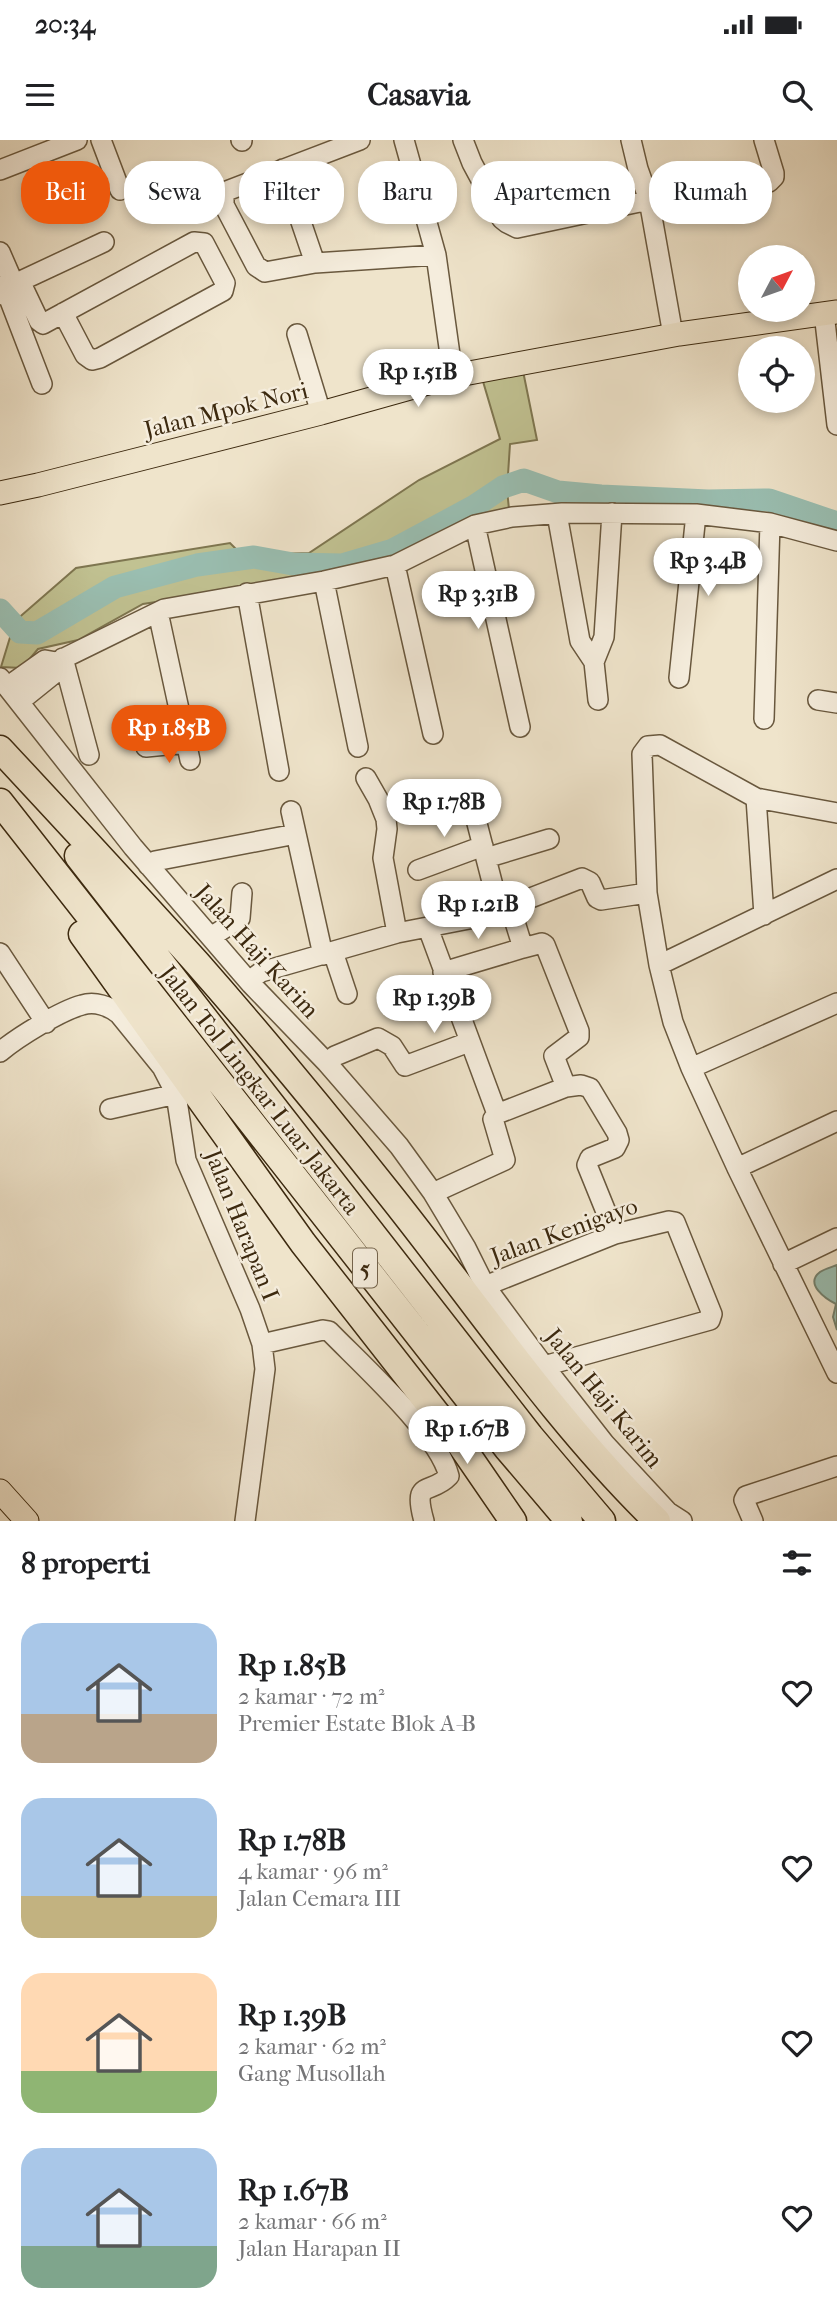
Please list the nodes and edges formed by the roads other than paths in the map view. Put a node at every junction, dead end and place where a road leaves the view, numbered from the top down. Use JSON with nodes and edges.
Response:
{"nodes":[{"id":1,"x":76,"y":140,"type":"edge"},
{"id":2,"x":101,"y":140,"type":"edge"},
{"id":3,"x":360,"y":140,"type":"edge"},
{"id":4,"x":404,"y":140,"type":"edge"},
{"id":5,"x":463,"y":140,"type":"edge"},
{"id":6,"x":764,"y":140,"type":"edge"},
{"id":7,"x":633,"y":146,"type":"edge"},
{"id":8,"x":304,"y":161,"type":"edge"},
{"id":9,"x":770,"y":161,"type":"edge"},
{"id":10,"x":0,"y":170,"type":"edge"},
{"id":11,"x":239,"y":184,"type":"edge"},
{"id":12,"x":120,"y":190,"type":"dead end"},
{"id":13,"x":649,"y":191,"type":"edge"},
{"id":14,"x":649,"y":200,"type":"edge"},
{"id":15,"x":301,"y":224,"type":"edge"},
{"id":16,"x":657,"y":224,"type":"edge"},
{"id":17,"x":104,"y":242,"type":"dead end"},
{"id":18,"x":0,"y":252,"type":"edge"},
{"id":19,"x":436,"y":255,"type":"junction"},
{"id":20,"x":314,"y":263,"type":"junction"},
{"id":21,"x":9,"y":289,"type":"edge"},
{"id":22,"x":63,"y":313,"type":"junction"},
{"id":23,"x":830,"y":313,"type":"edge"},
{"id":24,"x":297,"y":334,"type":"dead end"},
{"id":25,"x":676,"y":335,"type":"junction"},
{"id":26,"x":453,"y":376,"type":"junction"},
{"id":27,"x":42,"y":384,"type":"dead end"},
{"id":28,"x":321,"y":414,"type":"junction"},
{"id":29,"x":837,"y":425,"type":"edge"},
{"id":30,"x":0,"y":493,"type":"edge"},
{"id":31,"x":612,"y":513,"type":"junction"},
{"id":32,"x":557,"y":514,"type":"junction"},
{"id":33,"x":696,"y":514,"type":"junction"},
{"id":34,"x":770,"y":523,"type":"junction"},
{"id":35,"x":475,"y":525,"type":"junction"},
{"id":36,"x":837,"y":541,"type":"edge"},
{"id":37,"x":395,"y":565,"type":"junction"},
{"id":38,"x":324,"y":581,"type":"junction"},
{"id":39,"x":247,"y":593,"type":"junction"},
{"id":40,"x":158,"y":612,"type":"junction"},
{"id":41,"x":59,"y":660,"type":"junction"},
{"id":42,"x":594,"y":662,"type":"junction"},
{"id":43,"x":679,"y":678,"type":"dead end"},
{"id":44,"x":9,"y":689,"type":"edge"},
{"id":45,"x":598,"y":701,"type":"dead end"},
{"id":46,"x":764,"y":719,"type":"dead end"},
{"id":47,"x":520,"y":727,"type":"dead end"},
{"id":48,"x":433,"y":734,"type":"dead end"},
{"id":49,"x":146,"y":747,"type":"dead end"},
{"id":50,"x":358,"y":747,"type":"dead end"},
{"id":51,"x":0,"y":749,"type":"edge"},
{"id":52,"x":0,"y":755,"type":"edge"},
{"id":53,"x":89,"y":755,"type":"dead end"},
{"id":54,"x":279,"y":771,"type":"dead end"},
{"id":55,"x":366,"y":778,"type":"dead end"},
{"id":56,"x":755,"y":798,"type":"junction"},
{"id":57,"x":0,"y":802,"type":"edge"},
{"id":58,"x":472,"y":804,"type":"dead end"},
{"id":59,"x":0,"y":810,"type":"edge"},
{"id":60,"x":291,"y":811,"type":"dead end"},
{"id":61,"x":837,"y":813,"type":"edge"},
{"id":62,"x":296,"y":834,"type":"junction"},
{"id":63,"x":550,"y":839,"type":"dead end"},
{"id":64,"x":484,"y":852,"type":"junction"},
{"id":65,"x":148,"y":865,"type":"junction"},
{"id":66,"x":418,"y":870,"type":"dead end"},
{"id":67,"x":837,"y":879,"type":"edge"},
{"id":68,"x":648,"y":892,"type":"junction"},
{"id":69,"x":242,"y":893,"type":"dead end"},
{"id":70,"x":505,"y":908,"type":"junction"},
{"id":71,"x":764,"y":915,"type":"junction"},
{"id":72,"x":428,"y":928,"type":"junction"},
{"id":73,"x":397,"y":933,"type":"junction"},
{"id":74,"x":211,"y":937,"type":"junction"},
{"id":75,"x":523,"y":948,"type":"junction"},
{"id":76,"x":0,"y":953,"type":"edge"},
{"id":77,"x":328,"y":953,"type":"junction"},
{"id":78,"x":659,"y":965,"type":"junction"},
{"id":79,"x":443,"y":972,"type":"junction"},
{"id":80,"x":249,"y":981,"type":"junction"},
{"id":81,"x":347,"y":994,"type":"dead end"},
{"id":82,"x":837,"y":1003,"type":"edge"},
{"id":83,"x":46,"y":1023,"type":"junction"},
{"id":84,"x":469,"y":1042,"type":"junction"},
{"id":85,"x":0,"y":1052,"type":"edge"},
{"id":86,"x":327,"y":1063,"type":"junction"},
{"id":87,"x":691,"y":1068,"type":"junction"},
{"id":88,"x":566,"y":1087,"type":"junction"},
{"id":89,"x":176,"y":1094,"type":"junction"},
{"id":90,"x":110,"y":1109,"type":"dead end"},
{"id":91,"x":497,"y":1114,"type":"junction"},
{"id":92,"x":837,"y":1121,"type":"edge"},
{"id":93,"x":737,"y":1168,"type":"junction"},
{"id":94,"x":433,"y":1193,"type":"junction"},
{"id":95,"x":615,"y":1234,"type":"junction"},
{"id":96,"x":837,"y":1238,"type":"edge"},
{"id":97,"x":783,"y":1264,"type":"junction"},
{"id":98,"x":485,"y":1286,"type":"junction"},
{"id":99,"x":262,"y":1344,"type":"junction"},
{"id":100,"x":835,"y":1361,"type":"edge"},
{"id":101,"x":544,"y":1366,"type":"junction"},
{"id":102,"x":837,"y":1466,"type":"edge"},
{"id":103,"x":0,"y":1491,"type":"edge"},
{"id":104,"x":27,"y":1521,"type":"edge"},
{"id":105,"x":245,"y":1521,"type":"edge"},
{"id":106,"x":424,"y":1521,"type":"edge"},
{"id":107,"x":513,"y":1521,"type":"edge"},
{"id":108,"x":569,"y":1521,"type":"edge"},
{"id":109,"x":602,"y":1521,"type":"edge"},
{"id":110,"x":657,"y":1521,"type":"edge"},
{"id":111,"x":682,"y":1521,"type":"edge"},
{"id":112,"x":753,"y":1521,"type":"edge"}],
"edges":[{"from":1,"to":10,"type":"street"},
{"from":2,"to":12,"type":"street"},
{"from":3,"to":8,"type":"street"},
{"from":4,"to":19,"type":"street"},
{"from":5,"to":14,"type":"street"},
{"from":6,"to":9,"type":"street"},
{"from":7,"to":13,"type":"street"},
{"from":11,"to":20,"type":"street"},
{"from":15,"to":20,"type":"street"},
{"from":16,"to":25,"type":"street"},
{"from":17,"to":21,"type":"street"},
{"from":18,"to":21,"type":"street"},
{"from":19,"to":20,"type":"street"},
{"from":19,"to":26,"type":"street"},
{"from":21,"to":22,"type":"street"},
{"from":21,"to":27,"type":"street"},
{"from":22,"to":22,"type":"street"},
{"from":23,"to":25,"type":"main road","name":"Jalan Mpok Nori"},
{"from":23,"to":29,"type":"street"},
{"from":24,"to":28,"type":"street"},
{"from":25,"to":26,"type":"main road","name":"Jalan Mpok Nori"},
{"from":26,"to":28,"type":"main road","name":"Jalan Mpok Nori"},
{"from":28,"to":30,"type":"main road","name":"Jalan Mpok Nori"},
{"from":31,"to":32,"type":"street"},
{"from":31,"to":33,"type":"street"},
{"from":31,"to":42,"type":"street"},
{"from":32,"to":35,"type":"street"},
{"from":32,"to":42,"type":"street"},
{"from":33,"to":34,"type":"street"},
{"from":33,"to":43,"type":"street"},
{"from":34,"to":36,"type":"street"},
{"from":34,"to":46,"type":"street"},
{"from":35,"to":37,"type":"street"},
{"from":35,"to":47,"type":"street"},
{"from":37,"to":38,"type":"street"},
{"from":37,"to":48,"type":"street"},
{"from":38,"to":39,"type":"street"},
{"from":38,"to":50,"type":"street"},
{"from":39,"to":40,"type":"street"},
{"from":39,"to":54,"type":"street"},
{"from":40,"to":41,"type":"street"},
{"from":40,"to":49,"type":"street"},
{"from":41,"to":44,"type":"street"},
{"from":41,"to":53,"type":"street"},
{"from":42,"to":45,"type":"street"},
{"from":44,"to":65,"type":"street","name":"Jalan Haji Karim"},
{"from":51,"to":110,"type":"highway"},
{"from":52,"to":109,"type":"highway","name":"Jalan Tol Lingkar Luar Jakarta","number":"5"},
{"from":55,"to":73,"type":"street"},
{"from":56,"to":61,"type":"street"},
{"from":56,"to":68,"type":"street"},
{"from":56,"to":71,"type":"street"},
{"from":57,"to":108,"type":"highway","name":"Jalan Tol Lingkar Luar Jakarta","number":"5"},
{"from":58,"to":64,"type":"street"},
{"from":59,"to":107,"type":"highway"},
{"from":60,"to":62,"type":"street"},
{"from":62,"to":65,"type":"street"},
{"from":62,"to":77,"type":"street"},
{"from":63,"to":64,"type":"street"},
{"from":64,"to":66,"type":"street"},
{"from":64,"to":70,"type":"street"},
{"from":65,"to":74,"type":"street","name":"Jalan Haji Karim"},
{"from":67,"to":71,"type":"street"},
{"from":68,"to":70,"type":"street"},
{"from":68,"to":78,"type":"street"},
{"from":69,"to":74,"type":"street"},
{"from":70,"to":72,"type":"street"},
{"from":70,"to":75,"type":"street"},
{"from":71,"to":78,"type":"street"},
{"from":72,"to":73,"type":"street"},
{"from":72,"to":79,"type":"street"},
{"from":73,"to":77,"type":"street"},
{"from":74,"to":80,"type":"street","name":"Jalan Haji Karim"},
{"from":75,"to":79,"type":"street"},
{"from":75,"to":88,"type":"street"},
{"from":76,"to":83,"type":"street"},
{"from":77,"to":80,"type":"street"},
{"from":77,"to":81,"type":"street"},
{"from":78,"to":87,"type":"street"},
{"from":79,"to":84,"type":"street"},
{"from":80,"to":86,"type":"street","name":"Jalan Haji Karim"},
{"from":82,"to":87,"type":"street"},
{"from":83,"to":85,"type":"street","name":"Jalan Harapan I"},
{"from":83,"to":89,"type":"street","name":"Jalan Harapan I"},
{"from":84,"to":86,"type":"street"},
{"from":84,"to":91,"type":"street"},
{"from":86,"to":94,"type":"street","name":"Jalan Haji Karim"},
{"from":87,"to":93,"type":"street"},
{"from":88,"to":91,"type":"street"},
{"from":88,"to":95,"type":"street"},
{"from":89,"to":90,"type":"street"},
{"from":89,"to":99,"type":"street","name":"Jalan Harapan I"},
{"from":91,"to":94,"type":"street"},
{"from":92,"to":93,"type":"street"},
{"from":93,"to":97,"type":"street"},
{"from":94,"to":98,"type":"street","name":"Jalan Haji Karim"},
{"from":95,"to":98,"type":"street","name":"Jalan Kenigayo"},
{"from":95,"to":101,"type":"street","name":"Jalan Kenigayo"},
{"from":96,"to":97,"type":"street"},
{"from":97,"to":100,"type":"street"},
{"from":98,"to":101,"type":"street","name":"Jalan Haji Karim"},
{"from":99,"to":105,"type":"street","name":"Jalan Harapan I"},
{"from":99,"to":106,"type":"street"},
{"from":101,"to":111,"type":"street","name":"Jalan Haji Karim"},
{"from":102,"to":112,"type":"street"},
{"from":103,"to":104,"type":"main road"}]}
